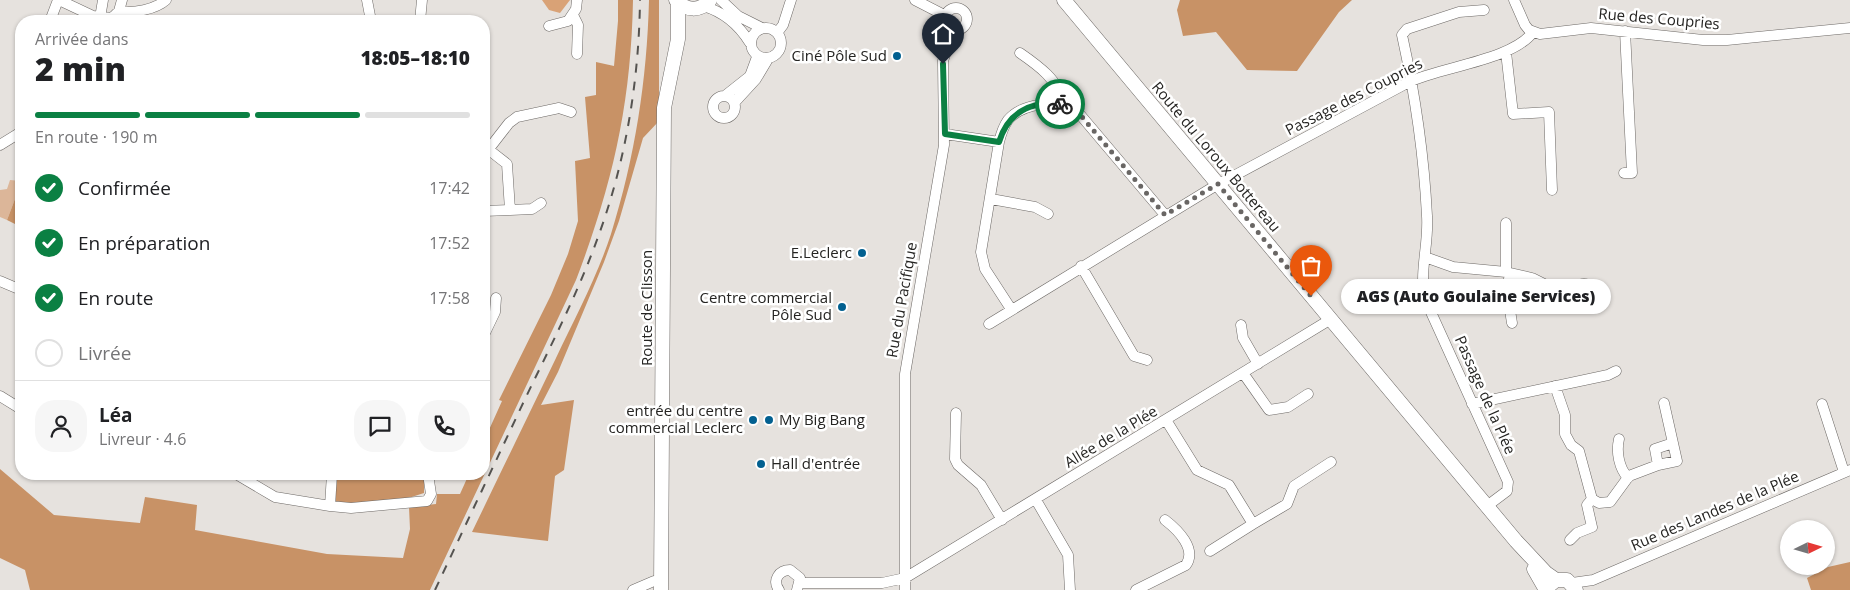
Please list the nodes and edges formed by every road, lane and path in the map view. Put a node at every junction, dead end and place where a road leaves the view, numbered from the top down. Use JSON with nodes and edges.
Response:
{"nodes":[{"id":1,"x":59,"y":0,"type":"edge"},
{"id":2,"x":103,"y":0,"type":"edge"},
{"id":3,"x":122,"y":0,"type":"edge"},
{"id":4,"x":166,"y":0,"type":"edge"},
{"id":5,"x":367,"y":0,"type":"edge"},
{"id":6,"x":422,"y":0,"type":"edge"},
{"id":7,"x":577,"y":0,"type":"edge"},
{"id":8,"x":720,"y":0,"type":"edge"},
{"id":9,"x":791,"y":0,"type":"edge"},
{"id":10,"x":915,"y":0,"type":"edge"},
{"id":11,"x":1064,"y":0,"type":"edge"},
{"id":12,"x":1514,"y":0,"type":"edge"},
{"id":13,"x":677,"y":1,"type":"edge"},
{"id":14,"x":146,"y":4,"type":"edge"},
{"id":15,"x":961,"y":4,"type":"edge"},
{"id":16,"x":703,"y":5,"type":"edge"},
{"id":17,"x":1484,"y":10,"type":"dead end"},
{"id":18,"x":119,"y":11,"type":"junction"},
{"id":19,"x":53,"y":15,"type":"edge"},
{"id":20,"x":89,"y":15,"type":"edge"},
{"id":21,"x":96,"y":15,"type":"edge"},
{"id":22,"x":115,"y":15,"type":"edge"},
{"id":23,"x":370,"y":15,"type":"edge"},
{"id":24,"x":421,"y":15,"type":"edge"},
{"id":25,"x":573,"y":15,"type":"junction"},
{"id":26,"x":946,"y":16,"type":"junction"},
{"id":27,"x":549,"y":26,"type":"dead end"},
{"id":28,"x":762,"y":28,"type":"junction"},
{"id":29,"x":1850,"y":28,"type":"edge"},
{"id":30,"x":953,"y":30,"type":"junction"},
{"id":31,"x":1625,"y":31,"type":"junction"},
{"id":32,"x":1533,"y":32,"type":"junction"},
{"id":33,"x":777,"y":33,"type":"junction"},
{"id":34,"x":678,"y":39,"type":"junction"},
{"id":35,"x":750,"y":43,"type":"junction"},
{"id":36,"x":1506,"y":52,"type":"junction"},
{"id":37,"x":1020,"y":53,"type":"dead end"},
{"id":38,"x":577,"y":54,"type":"dead end"},
{"id":39,"x":757,"y":57,"type":"junction"},
{"id":40,"x":768,"y":59,"type":"junction"},
{"id":41,"x":1412,"y":81,"type":"junction"},
{"id":42,"x":724,"y":96,"type":"junction"},
{"id":43,"x":734,"y":103,"type":"junction"},
{"id":44,"x":1062,"y":104,"type":"junction"},
{"id":45,"x":571,"y":112,"type":"dead end"},
{"id":46,"x":945,"y":134,"type":"junction"},
{"id":47,"x":15,"y":136,"type":"edge"},
{"id":48,"x":999,"y":142,"type":"junction"},
{"id":49,"x":490,"y":144,"type":"edge"},
{"id":50,"x":0,"y":145,"type":"edge"},
{"id":51,"x":490,"y":151,"type":"edge"},
{"id":52,"x":1624,"y":173,"type":"dead end"},
{"id":53,"x":1218,"y":184,"type":"junction"},
{"id":54,"x":1552,"y":190,"type":"dead end"},
{"id":55,"x":990,"y":199,"type":"junction"},
{"id":56,"x":541,"y":203,"type":"dead end"},
{"id":57,"x":510,"y":210,"type":"junction"},
{"id":58,"x":490,"y":211,"type":"edge"},
{"id":59,"x":1048,"y":214,"type":"dead end"},
{"id":60,"x":1165,"y":215,"type":"junction"},
{"id":61,"x":1506,"y":223,"type":"dead end"},
{"id":62,"x":1425,"y":257,"type":"junction"},
{"id":63,"x":1080,"y":266,"type":"junction"},
{"id":64,"x":1508,"y":272,"type":"junction"},
{"id":65,"x":0,"y":281,"type":"edge"},
{"id":66,"x":15,"y":287,"type":"edge"},
{"id":67,"x":1575,"y":289,"type":"dead end"},
{"id":68,"x":496,"y":298,"type":"dead end"},
{"id":69,"x":1011,"y":309,"type":"junction"},
{"id":70,"x":1330,"y":318,"type":"junction"},
{"id":71,"x":490,"y":321,"type":"edge"},
{"id":72,"x":1512,"y":323,"type":"dead end"},
{"id":73,"x":989,"y":324,"type":"dead end"},
{"id":74,"x":1241,"y":325,"type":"dead end"},
{"id":75,"x":1143,"y":364,"type":"dead end"},
{"id":76,"x":1258,"y":364,"type":"junction"},
{"id":77,"x":1616,"y":371,"type":"dead end"},
{"id":78,"x":1243,"y":373,"type":"junction"},
{"id":79,"x":1555,"y":386,"type":"junction"},
{"id":80,"x":1308,"y":394,"type":"dead end"},
{"id":81,"x":0,"y":396,"type":"edge"},
{"id":82,"x":1664,"y":403,"type":"dead end"},
{"id":83,"x":1472,"y":404,"type":"junction"},
{"id":84,"x":1822,"y":404,"type":"dead end"},
{"id":85,"x":15,"y":406,"type":"edge"},
{"id":86,"x":956,"y":413,"type":"dead end"},
{"id":87,"x":1166,"y":420,"type":"junction"},
{"id":88,"x":1620,"y":439,"type":"dead end"},
{"id":89,"x":1673,"y":443,"type":"junction"},
{"id":90,"x":1331,"y":462,"type":"dead end"},
{"id":91,"x":1658,"y":465,"type":"junction"},
{"id":92,"x":1847,"y":471,"type":"edge"},
{"id":93,"x":1628,"y":478,"type":"junction"},
{"id":94,"x":246,"y":480,"type":"edge"},
{"id":95,"x":332,"y":480,"type":"edge"},
{"id":96,"x":428,"y":480,"type":"edge"},
{"id":97,"x":1592,"y":499,"type":"junction"},
{"id":98,"x":1036,"y":500,"type":"junction"},
{"id":99,"x":330,"y":506,"type":"junction"},
{"id":100,"x":1487,"y":506,"type":"junction"},
{"id":101,"x":1002,"y":520,"type":"junction"},
{"id":102,"x":1165,"y":520,"type":"dead end"},
{"id":103,"x":1253,"y":524,"type":"junction"},
{"id":104,"x":1570,"y":540,"type":"dead end"},
{"id":105,"x":1210,"y":551,"type":"dead end"},
{"id":106,"x":905,"y":578,"type":"junction"},
{"id":107,"x":661,"y":585,"type":"edge"},
{"id":108,"x":799,"y":586,"type":"edge"},
{"id":109,"x":1550,"y":587,"type":"edge"},
{"id":110,"x":1576,"y":588,"type":"edge"},
{"id":111,"x":633,"y":590,"type":"edge"},
{"id":112,"x":779,"y":590,"type":"edge"},
{"id":113,"x":905,"y":590,"type":"edge"},
{"id":114,"x":1070,"y":590,"type":"edge"},
{"id":115,"x":1136,"y":590,"type":"edge"}],
"edges":[{"from":1,"to":19,"type":"street"},
{"from":1,"to":20,"type":"street"},
{"from":2,"to":21,"type":"street"},
{"from":3,"to":18,"type":"street"},
{"from":4,"to":14,"type":"street"},
{"from":5,"to":23,"type":"street"},
{"from":6,"to":24,"type":"street"},
{"from":7,"to":25,"type":"street"},
{"from":8,"to":28,"type":"street"},
{"from":9,"to":33,"type":"street"},
{"from":10,"to":26,"type":"street"},
{"from":11,"to":53,"type":"main road","name":"Route du Loroux Bottereau"},
{"from":12,"to":32,"type":"street"},
{"from":13,"to":16,"type":"main road"},
{"from":13,"to":34,"type":"main road","name":"Route de Clisson"},
{"from":14,"to":18,"type":"street"},
{"from":15,"to":26,"type":"street"},
{"from":15,"to":30,"type":"street"},
{"from":16,"to":34,"type":"main road","name":"Route de Clisson"},
{"from":16,"to":35,"type":"street"},
{"from":17,"to":41,"type":"street","name":"Passage de la Plée"},
{"from":18,"to":22,"type":"street"},
{"from":25,"to":27,"type":"street"},
{"from":25,"to":38,"type":"street"},
{"from":26,"to":30,"type":"street"},
{"from":28,"to":33,"type":"street"},
{"from":28,"to":35,"type":"street"},
{"from":29,"to":31,"type":"street","name":"Rue des Coupries"},
{"from":30,"to":46,"type":"street","name":"Rue du Pacifique"},
{"from":31,"to":32,"type":"street","name":"Rue des Coupries"},
{"from":31,"to":52,"type":"street"},
{"from":32,"to":36,"type":"street","name":"Passage des Coupries"},
{"from":33,"to":40,"type":"street"},
{"from":34,"to":107,"type":"main road","name":"Route de Clisson"},
{"from":35,"to":39,"type":"street"},
{"from":36,"to":41,"type":"street","name":"Passage des Coupries"},
{"from":36,"to":54,"type":"street"},
{"from":37,"to":44,"type":"street"},
{"from":39,"to":40,"type":"street"},
{"from":39,"to":42,"type":"street"},
{"from":40,"to":43,"type":"street"},
{"from":41,"to":53,"type":"street","name":"Passage des Coupries"},
{"from":41,"to":62,"type":"street","name":"Passage de la Plée"},
{"from":42,"to":43,"type":"street"},
{"from":42,"to":43,"type":"street"},
{"from":44,"to":48,"type":"street"},
{"from":44,"to":60,"type":"street"},
{"from":45,"to":49,"type":"street"},
{"from":46,"to":48,"type":"street"},
{"from":46,"to":106,"type":"street","name":"Rue du Pacifique"},
{"from":47,"to":50,"type":"street"},
{"from":48,"to":55,"type":"street"},
{"from":51,"to":57,"type":"street"},
{"from":53,"to":60,"type":"street","name":"Passage des Coupries"},
{"from":53,"to":70,"type":"main road","name":"Route du Loroux Bottereau"},
{"from":55,"to":59,"type":"street"},
{"from":55,"to":69,"type":"street"},
{"from":56,"to":57,"type":"street"},
{"from":57,"to":58,"type":"street"},
{"from":60,"to":63,"type":"street","name":"Passage des Coupries"},
{"from":61,"to":64,"type":"street"},
{"from":62,"to":64,"type":"street"},
{"from":62,"to":83,"type":"street","name":"Passage de la Plée"},
{"from":63,"to":69,"type":"street","name":"Passage des Coupries"},
{"from":63,"to":75,"type":"street"},
{"from":64,"to":67,"type":"street"},
{"from":64,"to":72,"type":"street"},
{"from":65,"to":66,"type":"street"},
{"from":68,"to":71,"type":"street"},
{"from":69,"to":73,"type":"street","name":"Passage des Coupries"},
{"from":70,"to":76,"type":"street","name":"Allée de la Plée"},
{"from":70,"to":100,"type":"main road","name":"Route du Loroux Bottereau"},
{"from":74,"to":76,"type":"street"},
{"from":76,"to":78,"type":"street","name":"Allée de la Plée"},
{"from":77,"to":79,"type":"street"},
{"from":78,"to":80,"type":"street"},
{"from":78,"to":87,"type":"street","name":"Allée de la Plée"},
{"from":79,"to":83,"type":"street"},
{"from":79,"to":97,"type":"street"},
{"from":81,"to":85,"type":"street"},
{"from":82,"to":89,"type":"street"},
{"from":83,"to":100,"type":"street","name":"Passage de la Plée"},
{"from":84,"to":92,"type":"street"},
{"from":86,"to":101,"type":"street"},
{"from":87,"to":98,"type":"street","name":"Allée de la Plée"},
{"from":87,"to":103,"type":"street"},
{"from":88,"to":93,"type":"street"},
{"from":89,"to":91,"type":"street"},
{"from":89,"to":91,"type":"street"},
{"from":90,"to":103,"type":"street"},
{"from":91,"to":93,"type":"street"},
{"from":92,"to":110,"type":"street","name":"Rue des Landes de la Plée"},
{"from":93,"to":97,"type":"street"},
{"from":94,"to":99,"type":"street"},
{"from":95,"to":99,"type":"street"},
{"from":96,"to":99,"type":"street"},
{"from":97,"to":104,"type":"street"},
{"from":98,"to":101,"type":"street","name":"Allée de la Plée"},
{"from":98,"to":114,"type":"street"},
{"from":100,"to":109,"type":"main road","name":"Route du Loroux Bottereau"},
{"from":101,"to":106,"type":"street","name":"Allée de la Plée"},
{"from":102,"to":115,"type":"street"},
{"from":103,"to":105,"type":"street"},
{"from":106,"to":108,"type":"street","name":"Allée de la Plée"},
{"from":106,"to":113,"type":"street","name":"Rue du Pacifique"},
{"from":107,"to":111,"type":"street"},
{"from":108,"to":112,"type":"street"},
{"from":109,"to":110,"type":"main road"}]}
